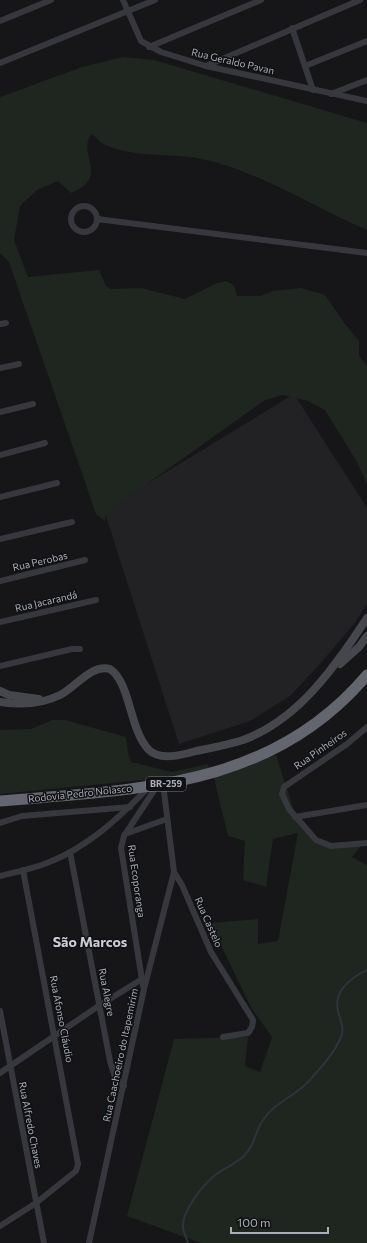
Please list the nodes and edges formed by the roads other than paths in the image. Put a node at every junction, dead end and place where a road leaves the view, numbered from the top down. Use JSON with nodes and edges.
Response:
{"nodes":[{"id":1,"x":51,"y":0,"type":"edge"},
{"id":2,"x":124,"y":0,"type":"edge"},
{"id":3,"x":155,"y":0,"type":"edge"},
{"id":4,"x":261,"y":0,"type":"edge"},
{"id":5,"x":360,"y":0,"type":"edge"},
{"id":6,"x":346,"y":3,"type":"edge"},
{"id":7,"x":128,"y":10,"type":"junction"},
{"id":8,"x":0,"y":21,"type":"edge"},
{"id":9,"x":292,"y":28,"type":"junction"},
{"id":10,"x":367,"y":41,"type":"edge"},
{"id":11,"x":149,"y":47,"type":"junction"},
{"id":12,"x":0,"y":63,"type":"edge"},
{"id":13,"x":206,"y":66,"type":"junction"},
{"id":14,"x":305,"y":66,"type":"junction"},
{"id":15,"x":367,"y":80,"type":"edge"},
{"id":16,"x":313,"y":90,"type":"junction"},
{"id":17,"x":331,"y":94,"type":"junction"},
{"id":18,"x":367,"y":101,"type":"edge"},
{"id":19,"x":97,"y":219,"type":"junction"},
{"id":20,"x":367,"y":253,"type":"edge"},
{"id":21,"x":19,"y":364,"type":"dead end"},
{"id":22,"x":0,"y":368,"type":"edge"},
{"id":23,"x":33,"y":404,"type":"dead end"},
{"id":24,"x":0,"y":412,"type":"edge"},
{"id":25,"x":45,"y":443,"type":"dead end"},
{"id":26,"x":0,"y":455,"type":"edge"},
{"id":27,"x":57,"y":483,"type":"dead end"},
{"id":28,"x":0,"y":497,"type":"edge"},
{"id":29,"x":72,"y":522,"type":"dead end"},
{"id":30,"x":0,"y":539,"type":"edge"},
{"id":31,"x":85,"y":560,"type":"dead end"},
{"id":32,"x":0,"y":581,"type":"edge"},
{"id":33,"x":96,"y":600,"type":"dead end"},
{"id":34,"x":367,"y":618,"type":"edge"},
{"id":35,"x":0,"y":622,"type":"edge"},
{"id":36,"x":367,"y":636,"type":"edge"},
{"id":37,"x":80,"y":649,"type":"dead end"},
{"id":38,"x":0,"y":666,"type":"edge"},
{"id":39,"x":334,"y":668,"type":"junction"},
{"id":40,"x":367,"y":675,"type":"edge"},
{"id":41,"x":0,"y":692,"type":"edge"},
{"id":42,"x":48,"y":700,"type":"junction"},
{"id":43,"x":0,"y":702,"type":"edge"},
{"id":44,"x":367,"y":727,"type":"edge"},
{"id":45,"x":157,"y":785,"type":"junction"},
{"id":46,"x":0,"y":801,"type":"edge"},
{"id":47,"x":367,"y":805,"type":"edge"},
{"id":48,"x":130,"y":807,"type":"junction"},
{"id":49,"x":295,"y":817,"type":"junction"},
{"id":50,"x":167,"y":819,"type":"junction"},
{"id":51,"x":0,"y":823,"type":"edge"},
{"id":52,"x":125,"y":834,"type":"junction"},
{"id":53,"x":367,"y":843,"type":"edge"},
{"id":54,"x":70,"y":852,"type":"junction"},
{"id":55,"x":23,"y":870,"type":"junction"},
{"id":56,"x":174,"y":872,"type":"junction"},
{"id":57,"x":0,"y":876,"type":"edge"},
{"id":58,"x":142,"y":979,"type":"junction"},
{"id":59,"x":144,"y":989,"type":"junction"},
{"id":60,"x":100,"y":1005,"type":"junction"},
{"id":61,"x":0,"y":1011,"type":"edge"},
{"id":62,"x":55,"y":1035,"type":"junction"},
{"id":63,"x":223,"y":1037,"type":"dead end"},
{"id":64,"x":10,"y":1066,"type":"junction"},
{"id":65,"x":0,"y":1073,"type":"edge"},
{"id":66,"x":124,"y":1086,"type":"junction"},
{"id":67,"x":36,"y":1203,"type":"junction"},
{"id":68,"x":0,"y":1226,"type":"edge"},
{"id":69,"x":44,"y":1243,"type":"edge"},
{"id":70,"x":89,"y":1243,"type":"edge"}],
"edges":[{"from":1,"to":8,"type":"street"},
{"from":2,"to":7,"type":"street","name":"Rua Geraldo Pavan"},
{"from":3,"to":7,"type":"street"},
{"from":4,"to":11,"type":"street"},
{"from":5,"to":6,"type":"street"},
{"from":6,"to":9,"type":"street"},
{"from":7,"to":11,"type":"street","name":"Rua Geraldo Pavan"},
{"from":7,"to":12,"type":"street"},
{"from":9,"to":13,"type":"street"},
{"from":9,"to":14,"type":"street"},
{"from":10,"to":14,"type":"street"},
{"from":11,"to":13,"type":"street","name":"Rua Geraldo Pavan"},
{"from":13,"to":16,"type":"street","name":"Rua Geraldo Pavan"},
{"from":14,"to":16,"type":"street"},
{"from":15,"to":17,"type":"street"},
{"from":16,"to":17,"type":"street","name":"Rua Geraldo Pavan"},
{"from":17,"to":18,"type":"street","name":"Rua Geraldo Pavan"},
{"from":19,"to":19,"type":"street"},
{"from":19,"to":20,"type":"street"},
{"from":21,"to":22,"type":"street"},
{"from":23,"to":24,"type":"street"},
{"from":25,"to":26,"type":"street"},
{"from":27,"to":28,"type":"street"},
{"from":29,"to":30,"type":"street"},
{"from":31,"to":32,"type":"street","name":"Rua Perobas"},
{"from":33,"to":35,"type":"street","name":"Rua Jacarandá"},
{"from":34,"to":39,"type":"street"},
{"from":36,"to":39,"type":"street"},
{"from":37,"to":38,"type":"street"},
{"from":39,"to":42,"type":"street"},
{"from":40,"to":45,"type":"highway","name":"Rodovia Pedro Nolasco","number":"BR-259"},
{"from":41,"to":42,"type":"street"},
{"from":42,"to":43,"type":"street"},
{"from":44,"to":49,"type":"street","name":"Rua Pinheiros"},
{"from":45,"to":46,"type":"highway","name":"Rodovia Pedro Nolasco","number":"BR-259"},
{"from":45,"to":48,"type":"street"},
{"from":45,"to":50,"type":"street","name":"Rua Castelo"},
{"from":45,"to":52,"type":"street","name":"Rua Ecoporanga"},
{"from":47,"to":49,"type":"street"},
{"from":48,"to":51,"type":"street"},
{"from":48,"to":54,"type":"street"},
{"from":49,"to":53,"type":"street"},
{"from":50,"to":52,"type":"street"},
{"from":50,"to":56,"type":"street","name":"Rua Castelo"},
{"from":52,"to":58,"type":"street","name":"Rua Ecoporanga"},
{"from":54,"to":55,"type":"street"},
{"from":54,"to":60,"type":"street","name":"Rua Alegre"},
{"from":55,"to":57,"type":"street"},
{"from":55,"to":62,"type":"street","name":"Rua Afonso Cláudio"},
{"from":56,"to":59,"type":"street","name":"Rua Caachoeiro do Itapemirim"},
{"from":56,"to":63,"type":"street","name":"Rua Castelo"},
{"from":58,"to":59,"type":"street","name":"Rua Ecoporanga"},
{"from":58,"to":60,"type":"street"},
{"from":59,"to":66,"type":"street","name":"Rua Caachoeiro do Itapemirim"},
{"from":60,"to":62,"type":"street"},
{"from":60,"to":66,"type":"street","name":"Rua Alegre"},
{"from":61,"to":64,"type":"street","name":"Rua Alfredo Chaves"},
{"from":62,"to":64,"type":"street"},
{"from":62,"to":67,"type":"street","name":"Rua Afonso Cláudio"},
{"from":64,"to":65,"type":"street"},
{"from":64,"to":67,"type":"street","name":"Rua Alfredo Chaves"},
{"from":66,"to":70,"type":"street","name":"Rua Caachoeiro do Itapemirim"},
{"from":67,"to":68,"type":"street"},
{"from":67,"to":69,"type":"street","name":"Rua Alfredo Chaves"}]}
